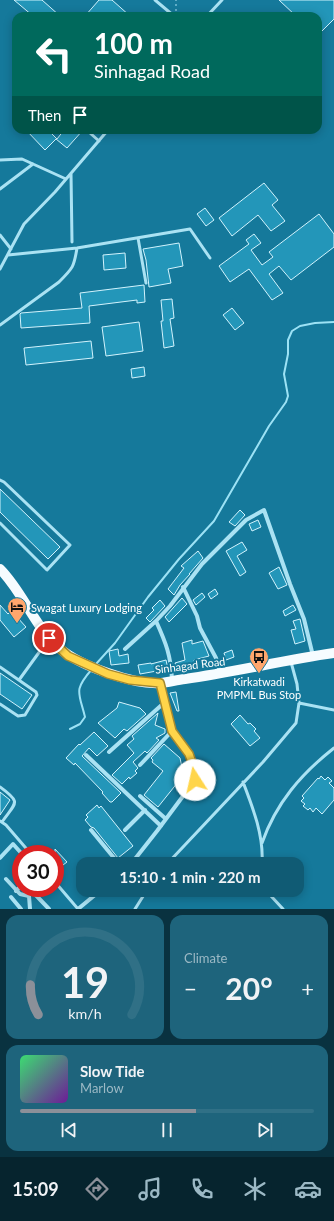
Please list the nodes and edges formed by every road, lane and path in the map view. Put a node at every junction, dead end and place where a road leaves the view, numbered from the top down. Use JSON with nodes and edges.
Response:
{"nodes":[{"id":1,"x":155,"y":0,"type":"edge"},
{"id":2,"x":176,"y":0,"type":"edge"},
{"id":3,"x":222,"y":0,"type":"edge"},
{"id":4,"x":170,"y":12,"type":"edge"},
{"id":5,"x":175,"y":12,"type":"edge"},
{"id":6,"x":210,"y":12,"type":"edge"},
{"id":7,"x":91,"y":134,"type":"edge"},
{"id":8,"x":105,"y":134,"type":"edge"},
{"id":9,"x":99,"y":141,"type":"junction"},
{"id":10,"x":0,"y":160,"type":"edge"},
{"id":11,"x":33,"y":164,"type":"junction"},
{"id":12,"x":70,"y":173,"type":"junction"},
{"id":13,"x":66,"y":179,"type":"junction"},
{"id":14,"x":0,"y":189,"type":"edge"},
{"id":15,"x":0,"y":235,"type":"edge"},
{"id":16,"x":138,"y":238,"type":"junction"},
{"id":17,"x":72,"y":242,"type":"dead end"},
{"id":18,"x":78,"y":248,"type":"junction"},
{"id":19,"x":11,"y":249,"type":"junction"},
{"id":20,"x":8,"y":255,"type":"junction"},
{"id":21,"x":210,"y":258,"type":"dead end"},
{"id":22,"x":0,"y":269,"type":"edge"},
{"id":23,"x":146,"y":283,"type":"dead end"},
{"id":24,"x":0,"y":325,"type":"edge"},
{"id":25,"x":0,"y":480,"type":"edge"},
{"id":26,"x":0,"y":523,"type":"edge"},
{"id":27,"x":0,"y":569,"type":"edge"},
{"id":28,"x":183,"y":587,"type":"junction"},
{"id":29,"x":157,"y":620,"type":"junction"},
{"id":30,"x":49,"y":638,"type":"junction"},
{"id":31,"x":125,"y":649,"type":"dead end"},
{"id":32,"x":334,"y":653,"type":"edge"},
{"id":33,"x":313,"y":656,"type":"junction"},
{"id":34,"x":291,"y":661,"type":"junction"},
{"id":35,"x":0,"y":667,"type":"edge"},
{"id":36,"x":220,"y":674,"type":"junction"},
{"id":37,"x":19,"y":680,"type":"junction"},
{"id":38,"x":172,"y":681,"type":"junction"},
{"id":39,"x":160,"y":683,"type":"junction"},
{"id":40,"x":165,"y":702,"type":"junction"},
{"id":41,"x":299,"y":703,"type":"junction"},
{"id":42,"x":0,"y":704,"type":"edge"},
{"id":43,"x":334,"y":710,"type":"edge"},
{"id":44,"x":172,"y":731,"type":"junction"},
{"id":45,"x":334,"y":748,"type":"edge"},
{"id":46,"x":109,"y":752,"type":"dead end"},
{"id":47,"x":86,"y":755,"type":"dead end"},
{"id":48,"x":140,"y":765,"type":"dead end"},
{"id":49,"x":243,"y":782,"type":"junction"},
{"id":50,"x":0,"y":787,"type":"edge"},
{"id":51,"x":140,"y":796,"type":"dead end"},
{"id":52,"x":145,"y":810,"type":"junction"},
{"id":53,"x":166,"y":819,"type":"junction"},
{"id":54,"x":1,"y":821,"type":"edge"},
{"id":55,"x":161,"y":826,"type":"junction"},
{"id":56,"x":91,"y":830,"type":"dead end"},
{"id":57,"x":125,"y":830,"type":"dead end"},
{"id":58,"x":262,"y":843,"type":"junction"},
{"id":59,"x":12,"y":845,"type":"edge"},
{"id":60,"x":24,"y":845,"type":"edge"},
{"id":61,"x":113,"y":857,"type":"edge"},
{"id":62,"x":137,"y":857,"type":"edge"},
{"id":63,"x":173,"y":857,"type":"edge"},
{"id":64,"x":262,"y":857,"type":"edge"},
{"id":65,"x":0,"y":858,"type":"edge"},
{"id":66,"x":6,"y":879,"type":"dead end"},
{"id":67,"x":12,"y":886,"type":"edge"},
{"id":68,"x":64,"y":893,"type":"edge"},
{"id":69,"x":11,"y":897,"type":"dead end"},
{"id":70,"x":30,"y":897,"type":"edge"},
{"id":71,"x":39,"y":897,"type":"edge"},
{"id":72,"x":93,"y":897,"type":"edge"},
{"id":73,"x":143,"y":897,"type":"edge"},
{"id":74,"x":273,"y":897,"type":"edge"},
{"id":75,"x":21,"y":909,"type":"edge"},
{"id":76,"x":30,"y":909,"type":"edge"},
{"id":77,"x":50,"y":909,"type":"edge"},
{"id":78,"x":78,"y":909,"type":"edge"},
{"id":79,"x":135,"y":909,"type":"edge"},
{"id":80,"x":283,"y":909,"type":"edge"}],
"edges":[{"from":1,"to":4,"type":"lane"},
{"from":2,"to":5,"type":"path"},
{"from":3,"to":6,"type":"lane"},
{"from":7,"to":9,"type":"lane"},
{"from":8,"to":9,"type":"lane"},
{"from":9,"to":12,"type":"lane"},
{"from":10,"to":11,"type":"lane"},
{"from":11,"to":13,"type":"lane"},
{"from":11,"to":14,"type":"lane"},
{"from":12,"to":13,"type":"lane"},
{"from":12,"to":17,"type":"lane"},
{"from":13,"to":19,"type":"lane"},
{"from":15,"to":19,"type":"lane"},
{"from":16,"to":18,"type":"lane"},
{"from":16,"to":21,"type":"lane"},
{"from":16,"to":23,"type":"lane"},
{"from":18,"to":20,"type":"lane"},
{"from":18,"to":24,"type":"lane"},
{"from":19,"to":20,"type":"lane"},
{"from":20,"to":22,"type":"lane"},
{"from":25,"to":26,"type":"lane"},
{"from":27,"to":30,"type":"main road","name":"Sinhagad Road"},
{"from":28,"to":29,"type":"street"},
{"from":28,"to":33,"type":"street"},
{"from":28,"to":36,"type":"street"},
{"from":29,"to":31,"type":"street"},
{"from":29,"to":38,"type":"street"},
{"from":30,"to":37,"type":"lane"},
{"from":30,"to":39,"type":"main road","name":"Sinhagad Road"},
{"from":32,"to":33,"type":"main road","name":"Sinhagad Road"},
{"from":33,"to":34,"type":"main road","name":"Sinhagad Road"},
{"from":34,"to":36,"type":"main road","name":"Sinhagad Road"},
{"from":34,"to":41,"type":"lane"},
{"from":35,"to":37,"type":"lane"},
{"from":36,"to":38,"type":"main road","name":"Sinhagad Road"},
{"from":37,"to":42,"type":"lane"},
{"from":38,"to":39,"type":"main road","name":"Sinhagad Road"},
{"from":39,"to":40,"type":"street"},
{"from":40,"to":44,"type":"street"},
{"from":40,"to":46,"type":"street"},
{"from":41,"to":43,"type":"lane"},
{"from":41,"to":49,"type":"lane"},
{"from":44,"to":48,"type":"street"},
{"from":44,"to":53,"type":"street"},
{"from":45,"to":58,"type":"lane"},
{"from":47,"to":52,"type":"street"},
{"from":49,"to":58,"type":"lane"},
{"from":49,"to":63,"type":"lane"},
{"from":50,"to":54,"type":"lane"},
{"from":51,"to":53,"type":"street"},
{"from":52,"to":55,"type":"street"},
{"from":52,"to":57,"type":"street"},
{"from":53,"to":55,"type":"street"},
{"from":54,"to":60,"type":"lane"},
{"from":55,"to":62,"type":"street"},
{"from":56,"to":61,"type":"street"},
{"from":58,"to":64,"type":"lane"},
{"from":59,"to":65,"type":"street"},
{"from":66,"to":67,"type":"street"},
{"from":68,"to":78,"type":"lane"},
{"from":69,"to":75,"type":"street"},
{"from":70,"to":76,"type":"street"},
{"from":71,"to":77,"type":"street"},
{"from":72,"to":78,"type":"street"},
{"from":73,"to":79,"type":"lane"},
{"from":74,"to":80,"type":"lane"}]}
